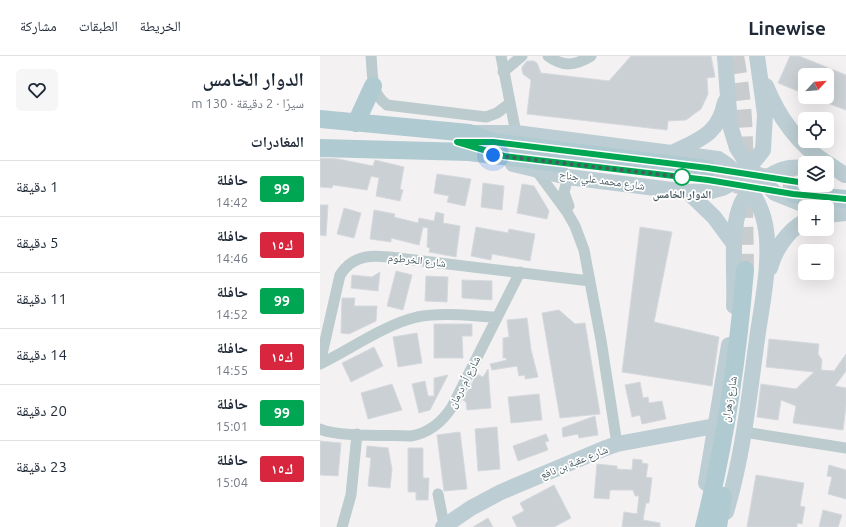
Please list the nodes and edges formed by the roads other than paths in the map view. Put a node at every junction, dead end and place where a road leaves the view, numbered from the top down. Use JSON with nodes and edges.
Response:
{"nodes":[{"id":1,"x":371,"y":56,"type":"edge"},
{"id":2,"x":501,"y":56,"type":"edge"},
{"id":3,"x":522,"y":56,"type":"edge"},
{"id":4,"x":548,"y":56,"type":"edge"},
{"id":5,"x":591,"y":56,"type":"edge"},
{"id":6,"x":725,"y":56,"type":"edge"},
{"id":7,"x":758,"y":63,"type":"edge"},
{"id":8,"x":503,"y":72,"type":"junction"},
{"id":9,"x":728,"y":85,"type":"junction"},
{"id":10,"x":374,"y":86,"type":"junction"},
{"id":11,"x":509,"y":104,"type":"junction"},
{"id":12,"x":320,"y":119,"type":"edge"},
{"id":13,"x":356,"y":123,"type":"junction"},
{"id":14,"x":469,"y":133,"type":"junction"},
{"id":15,"x":516,"y":133,"type":"junction"},
{"id":16,"x":320,"y":148,"type":"edge"},
{"id":17,"x":469,"y":152,"type":"junction"},
{"id":18,"x":670,"y":154,"type":"junction"},
{"id":19,"x":818,"y":156,"type":"edge"},
{"id":20,"x":798,"y":167,"type":"edge"},
{"id":21,"x":834,"y":169,"type":"edge"},
{"id":22,"x":536,"y":170,"type":"junction"},
{"id":23,"x":745,"y":174,"type":"junction"},
{"id":24,"x":834,"y":174,"type":"edge"},
{"id":25,"x":568,"y":177,"type":"junction"},
{"id":26,"x":846,"y":179,"type":"edge"},
{"id":27,"x":834,"y":183,"type":"edge"},
{"id":28,"x":756,"y":186,"type":"junction"},
{"id":29,"x":797,"y":186,"type":"tunnel mouth"},
{"id":30,"x":688,"y":192,"type":"junction"},
{"id":31,"x":846,"y":199,"type":"edge"},
{"id":32,"x":798,"y":202,"type":"edge"},
{"id":33,"x":834,"y":211,"type":"edge"},
{"id":34,"x":846,"y":212,"type":"edge"},
{"id":35,"x":834,"y":214,"type":"edge"},
{"id":36,"x":798,"y":227,"type":"edge"},
{"id":37,"x":734,"y":244,"type":"junction"},
{"id":38,"x":586,"y":250,"type":"junction"},
{"id":39,"x":520,"y":272,"type":"junction"},
{"id":40,"x":590,"y":281,"type":"junction"},
{"id":41,"x":764,"y":287,"type":"junction"},
{"id":42,"x":496,"y":317,"type":"junction"},
{"id":43,"x":604,"y":340,"type":"junction"},
{"id":44,"x":320,"y":363,"type":"edge"},
{"id":45,"x":715,"y":426,"type":"junction"},
{"id":46,"x":320,"y":429,"type":"edge"},
{"id":47,"x":744,"y":432,"type":"junction"},
{"id":48,"x":357,"y":434,"type":"junction"},
{"id":49,"x":620,"y":444,"type":"junction"},
{"id":50,"x":846,"y":448,"type":"edge"},
{"id":51,"x":438,"y":494,"type":"dead end"},
{"id":52,"x":444,"y":526,"type":"edge"},
{"id":53,"x":342,"y":527,"type":"edge"},
{"id":54,"x":701,"y":527,"type":"edge"},
{"id":55,"x":704,"y":527,"type":"edge"},
{"id":56,"x":719,"y":527,"type":"edge"}],
"edges":[{"from":1,"to":10,"type":"street"},
{"from":2,"to":8,"type":"street"},
{"from":3,"to":8,"type":"street"},
{"from":4,"to":5,"type":"street"},
{"from":6,"to":9,"type":"main road"},
{"from":7,"to":19,"type":"main road"},
{"from":7,"to":23,"type":"main road"},
{"from":8,"to":11,"type":"street"},
{"from":9,"to":18,"type":"main road"},
{"from":9,"to":23,"type":"main road"},
{"from":10,"to":11,"type":"street"},
{"from":10,"to":13,"type":"main road"},
{"from":11,"to":15,"type":"street"},
{"from":12,"to":13,"type":"main road","name":"شارع محمد علي جناح"},
{"from":13,"to":14,"type":"main road","name":"شارع محمد علي جناح"},
{"from":14,"to":15,"type":"main road","name":"شارع محمد علي جناح"},
{"from":14,"to":17,"type":"main road","name":"شارع محمد علي جناح"},
{"from":15,"to":18,"type":"main road","name":"شارع محمد علي جناح"},
{"from":16,"to":17,"type":"main road","name":"شارع محمد علي جناح"},
{"from":17,"to":22,"type":"main road","name":"شارع محمد علي جناح"},
{"from":18,"to":23,"type":"main road","name":"شارع محمد علي جناح"},
{"from":20,"to":28,"type":"main road"},
{"from":21,"to":26,"type":"main road"},
{"from":22,"to":25,"type":"main road","name":"شارع محمد علي جناح"},
{"from":22,"to":38,"type":"street"},
{"from":23,"to":28,"type":"main road"},
{"from":23,"to":30,"type":"main road","name":"شارع محمد علي جناح"},
{"from":24,"to":26,"type":"main road"},
{"from":25,"to":30,"type":"main road","name":"شارع محمد علي جناح"},
{"from":25,"to":38,"type":"street"},
{"from":26,"to":27,"type":"main road"},
{"from":28,"to":32,"type":"main road"},
{"from":28,"to":37,"type":"main road"},
{"from":28,"to":41,"type":"main road"},
{"from":29,"to":31,"type":"main road"},
{"from":30,"to":37,"type":"main road"},
{"from":33,"to":34,"type":"main road"},
{"from":34,"to":35,"type":"main road"},
{"from":36,"to":41,"type":"main road"},
{"from":37,"to":45,"type":"main road"},
{"from":38,"to":40,"type":"street"},
{"from":38,"to":43,"type":"street"},
{"from":39,"to":40,"type":"street","name":"شارع الخرطوم"},
{"from":39,"to":42,"type":"street","name":"شارع أم درمان"},
{"from":39,"to":44,"type":"street","name":"شارع الخرطوم"},
{"from":40,"to":43,"type":"street"},
{"from":41,"to":47,"type":"main road"},
{"from":42,"to":44,"type":"street"},
{"from":42,"to":48,"type":"street","name":"شارع أم درمان"},
{"from":43,"to":49,"type":"street"},
{"from":45,"to":49,"type":"main road","name":"شارع عقبة بن نافع"},
{"from":45,"to":54,"type":"main road"},
{"from":46,"to":48,"type":"street","name":"شارع أم درمان"},
{"from":47,"to":50,"type":"street"},
{"from":47,"to":56,"type":"main road"},
{"from":48,"to":53,"type":"street"},
{"from":49,"to":52,"type":"main road","name":"شارع عقبة بن نافع"},
{"from":51,"to":52,"type":"street"},
{"from":55,"to":56,"type":"main road","name":"شارع زهران"}]}
